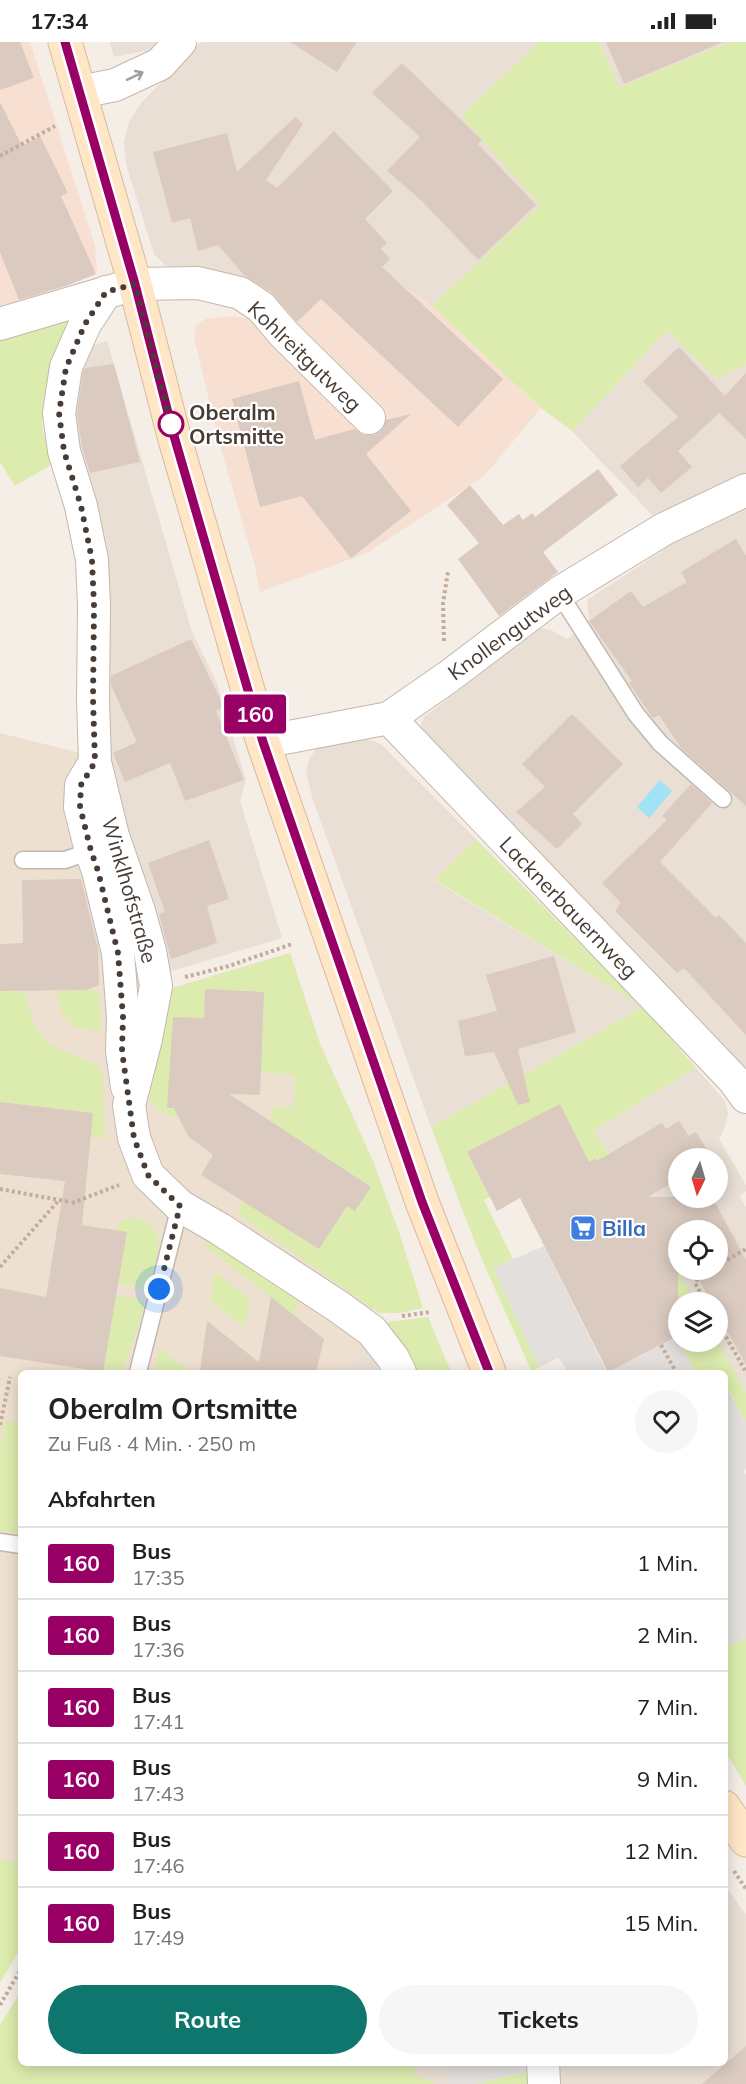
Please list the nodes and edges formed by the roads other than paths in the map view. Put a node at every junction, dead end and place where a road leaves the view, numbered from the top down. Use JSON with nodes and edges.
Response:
{"nodes":[{"id":1,"x":65,"y":42,"type":"edge"},
{"id":2,"x":180,"y":42,"type":"edge"},
{"id":3,"x":80,"y":92,"type":"junction"},
{"id":4,"x":120,"y":288,"type":"junction"},
{"id":5,"x":0,"y":324,"type":"edge"},
{"id":6,"x":369,"y":417,"type":"dead end"},
{"id":7,"x":746,"y":490,"type":"edge"},
{"id":8,"x":559,"y":593,"type":"junction"},
{"id":9,"x":389,"y":718,"type":"junction"},
{"id":10,"x":263,"y":742,"type":"junction"},
{"id":11,"x":95,"y":762,"type":"junction"},
{"id":12,"x":723,"y":799,"type":"dead end"},
{"id":13,"x":91,"y":851,"type":"junction"},
{"id":14,"x":23,"y":860,"type":"dead end"},
{"id":15,"x":746,"y":1097,"type":"edge"},
{"id":16,"x":129,"y":1105,"type":"junction"},
{"id":17,"x":180,"y":1206,"type":"junction"},
{"id":18,"x":139,"y":1370,"type":"edge"},
{"id":19,"x":399,"y":1370,"type":"edge"},
{"id":20,"x":488,"y":1370,"type":"edge"},
{"id":21,"x":0,"y":1542,"type":"edge"},
{"id":22,"x":18,"y":1545,"type":"edge"},
{"id":23,"x":728,"y":1820,"type":"edge"},
{"id":24,"x":738,"y":1853,"type":"edge"},
{"id":25,"x":543,"y":2066,"type":"edge"},
{"id":26,"x":544,"y":2084,"type":"edge"}],
"edges":[{"from":1,"to":3,"type":"main road"},
{"from":3,"to":2,"type":"street","one_way":true},
{"from":3,"to":4,"type":"main road"},
{"from":4,"to":5,"type":"street","name":"Kohlreitgutweg"},
{"from":4,"to":6,"type":"street","name":"Kohlreitgutweg"},
{"from":4,"to":10,"type":"main road"},
{"from":4,"to":11,"type":"street","name":"Winklhofstraße"},
{"from":7,"to":8,"type":"street","name":"Knollengutweg"},
{"from":8,"to":9,"type":"street","name":"Knollengutweg"},
{"from":8,"to":12,"type":"lane"},
{"from":9,"to":10,"type":"street","name":"Knollengutweg"},
{"from":9,"to":15,"type":"street","name":"Lacknerbauernweg"},
{"from":10,"to":20,"type":"main road"},
{"from":11,"to":13,"type":"street"},
{"from":11,"to":16,"type":"street","name":"Winklhofstraße"},
{"from":13,"to":14,"type":"lane"},
{"from":13,"to":16,"type":"street"},
{"from":16,"to":17,"type":"street","name":"Winklhofstraße"},
{"from":17,"to":18,"type":"lane"},
{"from":17,"to":19,"type":"street","name":"Winklhofstraße"},
{"from":21,"to":22,"type":"lane"},
{"from":23,"to":24,"type":"main road"},
{"from":25,"to":26,"type":"street"}]}
